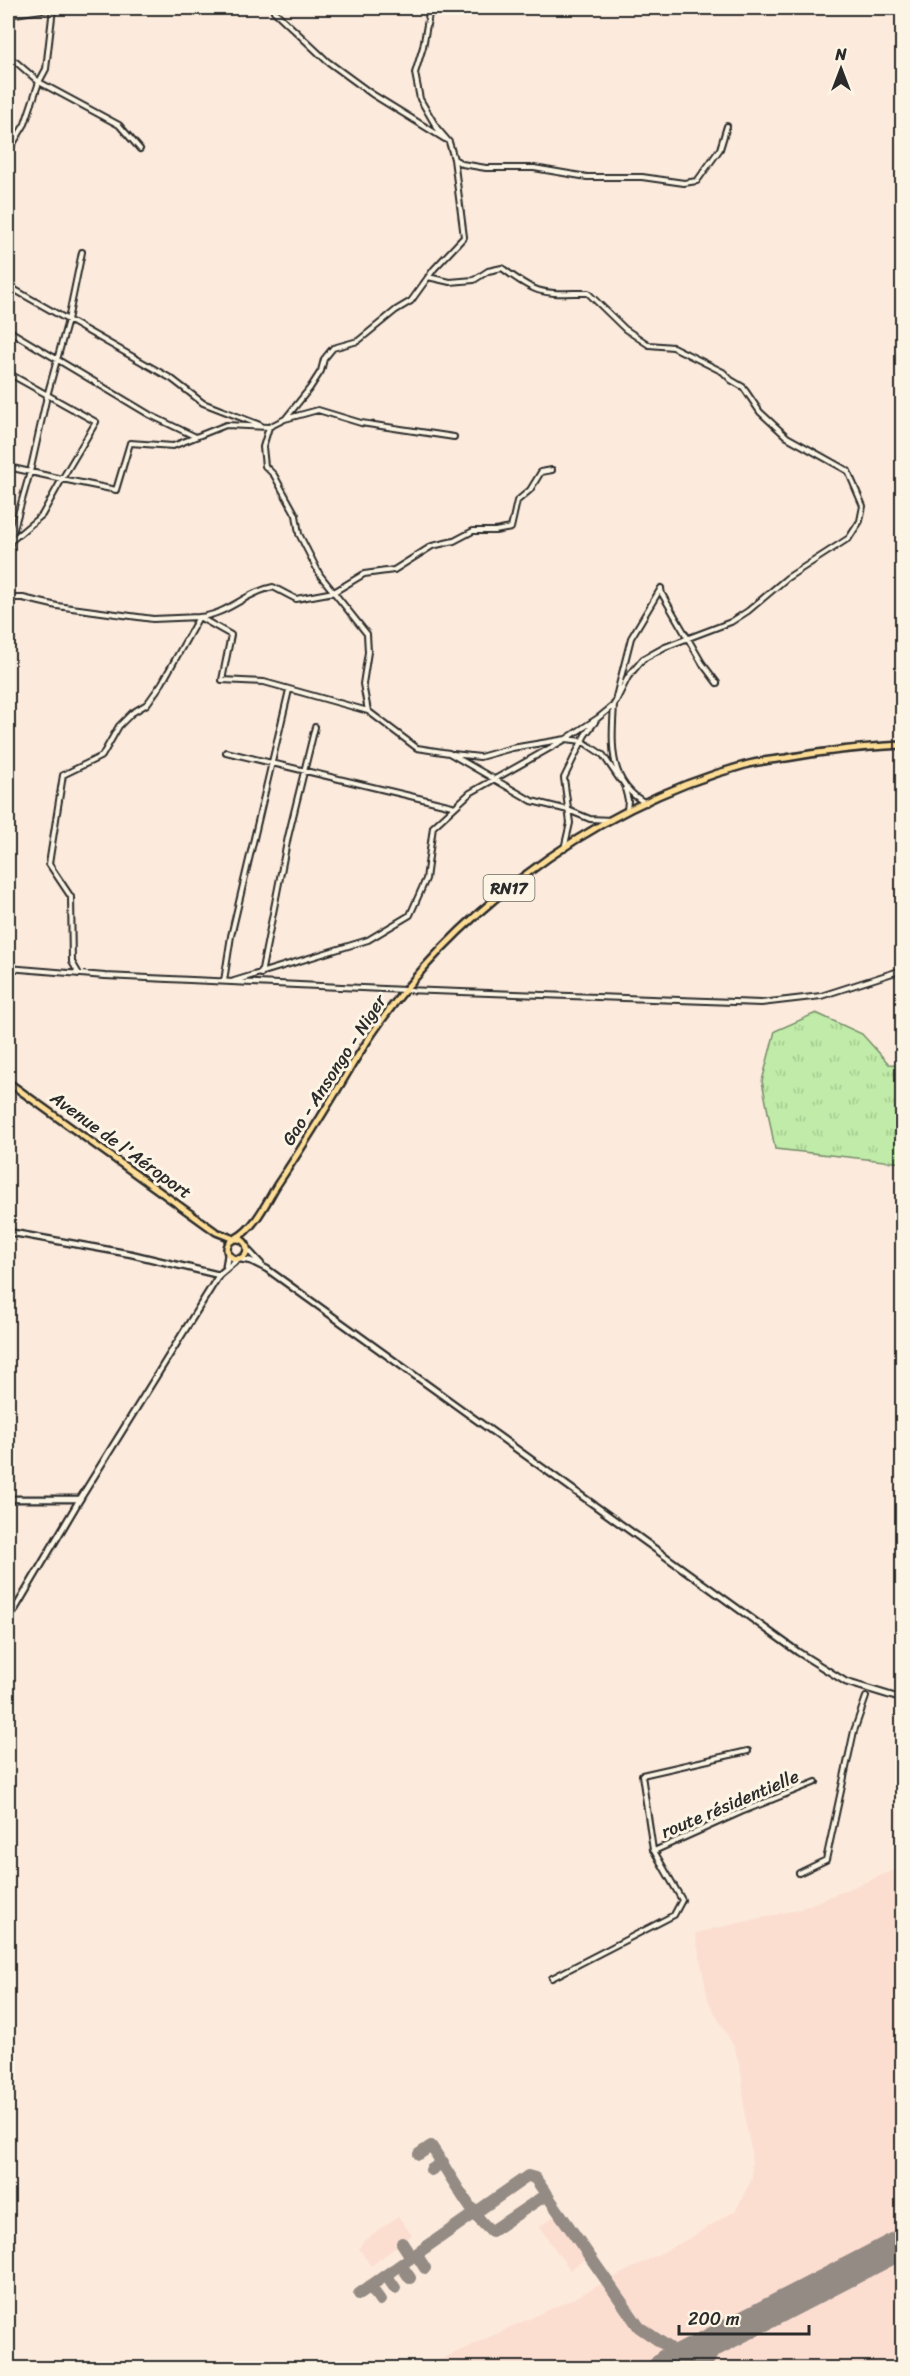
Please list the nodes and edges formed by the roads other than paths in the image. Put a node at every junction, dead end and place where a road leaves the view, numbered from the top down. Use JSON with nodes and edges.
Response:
{"nodes":[{"id":1,"x":54,"y":8,"type":"edge"},
{"id":2,"x":273,"y":8,"type":"edge"},
{"id":3,"x":430,"y":8,"type":"edge"},
{"id":4,"x":8,"y":15,"type":"edge"},
{"id":5,"x":8,"y":58,"type":"edge"},
{"id":6,"x":39,"y":82,"type":"junction"},
{"id":7,"x":727,"y":126,"type":"dead end"},
{"id":8,"x":449,"y":142,"type":"junction"},
{"id":9,"x":140,"y":149,"type":"dead end"},
{"id":10,"x":8,"y":152,"type":"edge"},
{"id":11,"x":454,"y":159,"type":"junction"},
{"id":12,"x":82,"y":252,"type":"dead end"},
{"id":13,"x":428,"y":277,"type":"junction"},
{"id":14,"x":8,"y":285,"type":"edge"},
{"id":15,"x":68,"y":320,"type":"junction"},
{"id":16,"x":8,"y":330,"type":"edge"},
{"id":17,"x":57,"y":359,"type":"junction"},
{"id":18,"x":8,"y":373,"type":"edge"},
{"id":19,"x":47,"y":396,"type":"junction"},
{"id":20,"x":285,"y":419,"type":"junction"},
{"id":21,"x":264,"y":426,"type":"junction"},
{"id":22,"x":269,"y":427,"type":"junction"},
{"id":23,"x":194,"y":436,"type":"junction"},
{"id":24,"x":454,"y":437,"type":"dead end"},
{"id":25,"x":8,"y":467,"type":"edge"},
{"id":26,"x":552,"y":470,"type":"dead end"},
{"id":27,"x":30,"y":472,"type":"junction"},
{"id":28,"x":62,"y":478,"type":"junction"},
{"id":29,"x":9,"y":543,"type":"edge"},
{"id":30,"x":8,"y":552,"type":"edge"},
{"id":31,"x":334,"y":592,"type":"junction"},
{"id":32,"x":8,"y":598,"type":"edge"},
{"id":33,"x":199,"y":617,"type":"junction"},
{"id":34,"x":688,"y":637,"type":"junction"},
{"id":35,"x":717,"y":683,"type":"dead end"},
{"id":36,"x":290,"y":690,"type":"junction"},
{"id":37,"x":614,"y":705,"type":"junction"},
{"id":38,"x":368,"y":711,"type":"junction"},
{"id":39,"x":598,"y":717,"type":"junction"},
{"id":40,"x":315,"y":726,"type":"dead end"},
{"id":41,"x":566,"y":739,"type":"junction"},
{"id":42,"x":582,"y":741,"type":"junction"},
{"id":43,"x":903,"y":745,"type":"edge"},
{"id":44,"x":226,"y":752,"type":"dead end"},
{"id":45,"x":449,"y":753,"type":"junction"},
{"id":46,"x":272,"y":763,"type":"junction"},
{"id":47,"x":304,"y":771,"type":"junction"},
{"id":48,"x":494,"y":780,"type":"junction"},
{"id":49,"x":625,"y":787,"type":"junction"},
{"id":50,"x":646,"y":803,"type":"junction"},
{"id":51,"x":452,"y":806,"type":"dead end"},
{"id":52,"x":568,"y":810,"type":"junction"},
{"id":53,"x":627,"y":813,"type":"junction"},
{"id":54,"x":613,"y":820,"type":"junction"},
{"id":55,"x":564,"y":849,"type":"junction"},
{"id":56,"x":8,"y":968,"type":"edge"},
{"id":57,"x":903,"y":970,"type":"edge"},
{"id":58,"x":79,"y":974,"type":"junction"},
{"id":59,"x":260,"y":975,"type":"junction"},
{"id":60,"x":224,"y":981,"type":"junction"},
{"id":61,"x":234,"y":981,"type":"junction"},
{"id":62,"x":405,"y":990,"type":"junction"},
{"id":63,"x":8,"y":1082,"type":"edge"},
{"id":64,"x":252,"y":1225,"type":"junction"},
{"id":65,"x":8,"y":1232,"type":"edge"},
{"id":66,"x":216,"y":1232,"type":"junction"},
{"id":67,"x":235,"y":1239,"type":"junction"},
{"id":68,"x":247,"y":1247,"type":"junction"},
{"id":69,"x":227,"y":1250,"type":"junction"},
{"id":70,"x":239,"y":1259,"type":"junction"},
{"id":71,"x":263,"y":1266,"type":"junction"},
{"id":72,"x":221,"y":1273,"type":"junction"},
{"id":73,"x":8,"y":1499,"type":"edge"},
{"id":74,"x":80,"y":1499,"type":"junction"},
{"id":75,"x":8,"y":1621,"type":"edge"},
{"id":76,"x":866,"y":1697,"type":"dead end"},
{"id":77,"x":903,"y":1699,"type":"edge"},
{"id":78,"x":748,"y":1751,"type":"dead end"},
{"id":79,"x":816,"y":1782,"type":"dead end"},
{"id":80,"x":654,"y":1851,"type":"junction"},
{"id":81,"x":799,"y":1873,"type":"dead end"},
{"id":82,"x":552,"y":1978,"type":"dead end"}],
"edges":[{"from":1,"to":4,"type":"street"},
{"from":1,"to":6,"type":"street"},
{"from":2,"to":8,"type":"street"},
{"from":3,"to":8,"type":"street"},
{"from":5,"to":6,"type":"street"},
{"from":6,"to":9,"type":"street"},
{"from":6,"to":10,"type":"street"},
{"from":7,"to":11,"type":"street"},
{"from":8,"to":11,"type":"street"},
{"from":11,"to":13,"type":"street"},
{"from":12,"to":15,"type":"street"},
{"from":13,"to":20,"type":"street"},
{"from":13,"to":34,"type":"street"},
{"from":14,"to":15,"type":"street"},
{"from":15,"to":17,"type":"street"},
{"from":15,"to":21,"type":"street"},
{"from":16,"to":17,"type":"street"},
{"from":17,"to":19,"type":"street"},
{"from":17,"to":23,"type":"street"},
{"from":18,"to":19,"type":"street"},
{"from":19,"to":27,"type":"street"},
{"from":19,"to":28,"type":"street"},
{"from":20,"to":22,"type":"street"},
{"from":20,"to":24,"type":"street"},
{"from":21,"to":22,"type":"street"},
{"from":21,"to":23,"type":"street"},
{"from":22,"to":31,"type":"street"},
{"from":23,"to":28,"type":"street"},
{"from":25,"to":27,"type":"street"},
{"from":26,"to":31,"type":"street"},
{"from":27,"to":28,"type":"street"},
{"from":27,"to":29,"type":"street"},
{"from":28,"to":29,"type":"street"},
{"from":29,"to":30,"type":"street"},
{"from":31,"to":33,"type":"street"},
{"from":31,"to":38,"type":"street"},
{"from":32,"to":33,"type":"street"},
{"from":33,"to":36,"type":"street"},
{"from":33,"to":58,"type":"street"},
{"from":34,"to":35,"type":"street"},
{"from":34,"to":37,"type":"street"},
{"from":34,"to":37,"type":"street"},
{"from":36,"to":38,"type":"street"},
{"from":36,"to":46,"type":"street"},
{"from":37,"to":39,"type":"street"},
{"from":37,"to":49,"type":"street"},
{"from":38,"to":45,"type":"street"},
{"from":39,"to":41,"type":"street"},
{"from":39,"to":42,"type":"street"},
{"from":40,"to":47,"type":"street"},
{"from":41,"to":42,"type":"street"},
{"from":41,"to":45,"type":"street"},
{"from":41,"to":48,"type":"street"},
{"from":42,"to":49,"type":"street"},
{"from":42,"to":52,"type":"street"},
{"from":43,"to":50,"type":"main road","name":"Gao - Ansongo - Niger","number":"RN17"},
{"from":44,"to":46,"type":"street"},
{"from":45,"to":48,"type":"street"},
{"from":46,"to":47,"type":"street"},
{"from":46,"to":60,"type":"street"},
{"from":47,"to":51,"type":"street"},
{"from":47,"to":59,"type":"street"},
{"from":48,"to":52,"type":"street"},
{"from":48,"to":59,"type":"street"},
{"from":49,"to":50,"type":"street"},
{"from":49,"to":53,"type":"street"},
{"from":50,"to":53,"type":"main road","name":"Gao - Ansongo - Niger","number":"RN17"},
{"from":52,"to":54,"type":"street"},
{"from":52,"to":55,"type":"street"},
{"from":53,"to":54,"type":"main road","name":"Gao - Ansongo - Niger","number":"RN17"},
{"from":54,"to":55,"type":"main road","name":"Gao - Ansongo - Niger","number":"RN17"},
{"from":55,"to":62,"type":"main road","name":"Gao - Ansongo - Niger","number":"RN17"},
{"from":56,"to":58,"type":"street"},
{"from":57,"to":62,"type":"street"},
{"from":58,"to":60,"type":"street"},
{"from":59,"to":61,"type":"street"},
{"from":60,"to":61,"type":"street"},
{"from":61,"to":62,"type":"street"},
{"from":62,"to":64,"type":"main road","name":"Gao - Ansongo - Niger","number":"RN17"},
{"from":63,"to":66,"type":"main road","name":"Avenue de l'Aéroport"},
{"from":64,"to":67,"type":"main road","number":"RN17"},
{"from":64,"to":68,"type":"main road","number":"RN17"},
{"from":65,"to":72,"type":"street"},
{"from":66,"to":67,"type":"main road"},
{"from":66,"to":69,"type":"main road"},
{"from":67,"to":68,"type":"main road"},
{"from":67,"to":69,"type":"main road"},
{"from":68,"to":70,"type":"main road"},
{"from":68,"to":71,"type":"street"},
{"from":69,"to":70,"type":"main road"},
{"from":69,"to":72,"type":"street"},
{"from":70,"to":71,"type":"street"},
{"from":70,"to":72,"type":"street"},
{"from":71,"to":77,"type":"street"},
{"from":72,"to":74,"type":"street"},
{"from":73,"to":74,"type":"street"},
{"from":74,"to":75,"type":"street"},
{"from":76,"to":81,"type":"street"},
{"from":78,"to":80,"type":"street","name":"route résidentielle"},
{"from":79,"to":80,"type":"street","name":"route résidentielle"},
{"from":80,"to":82,"type":"street","name":"route résidentielle"}]}
